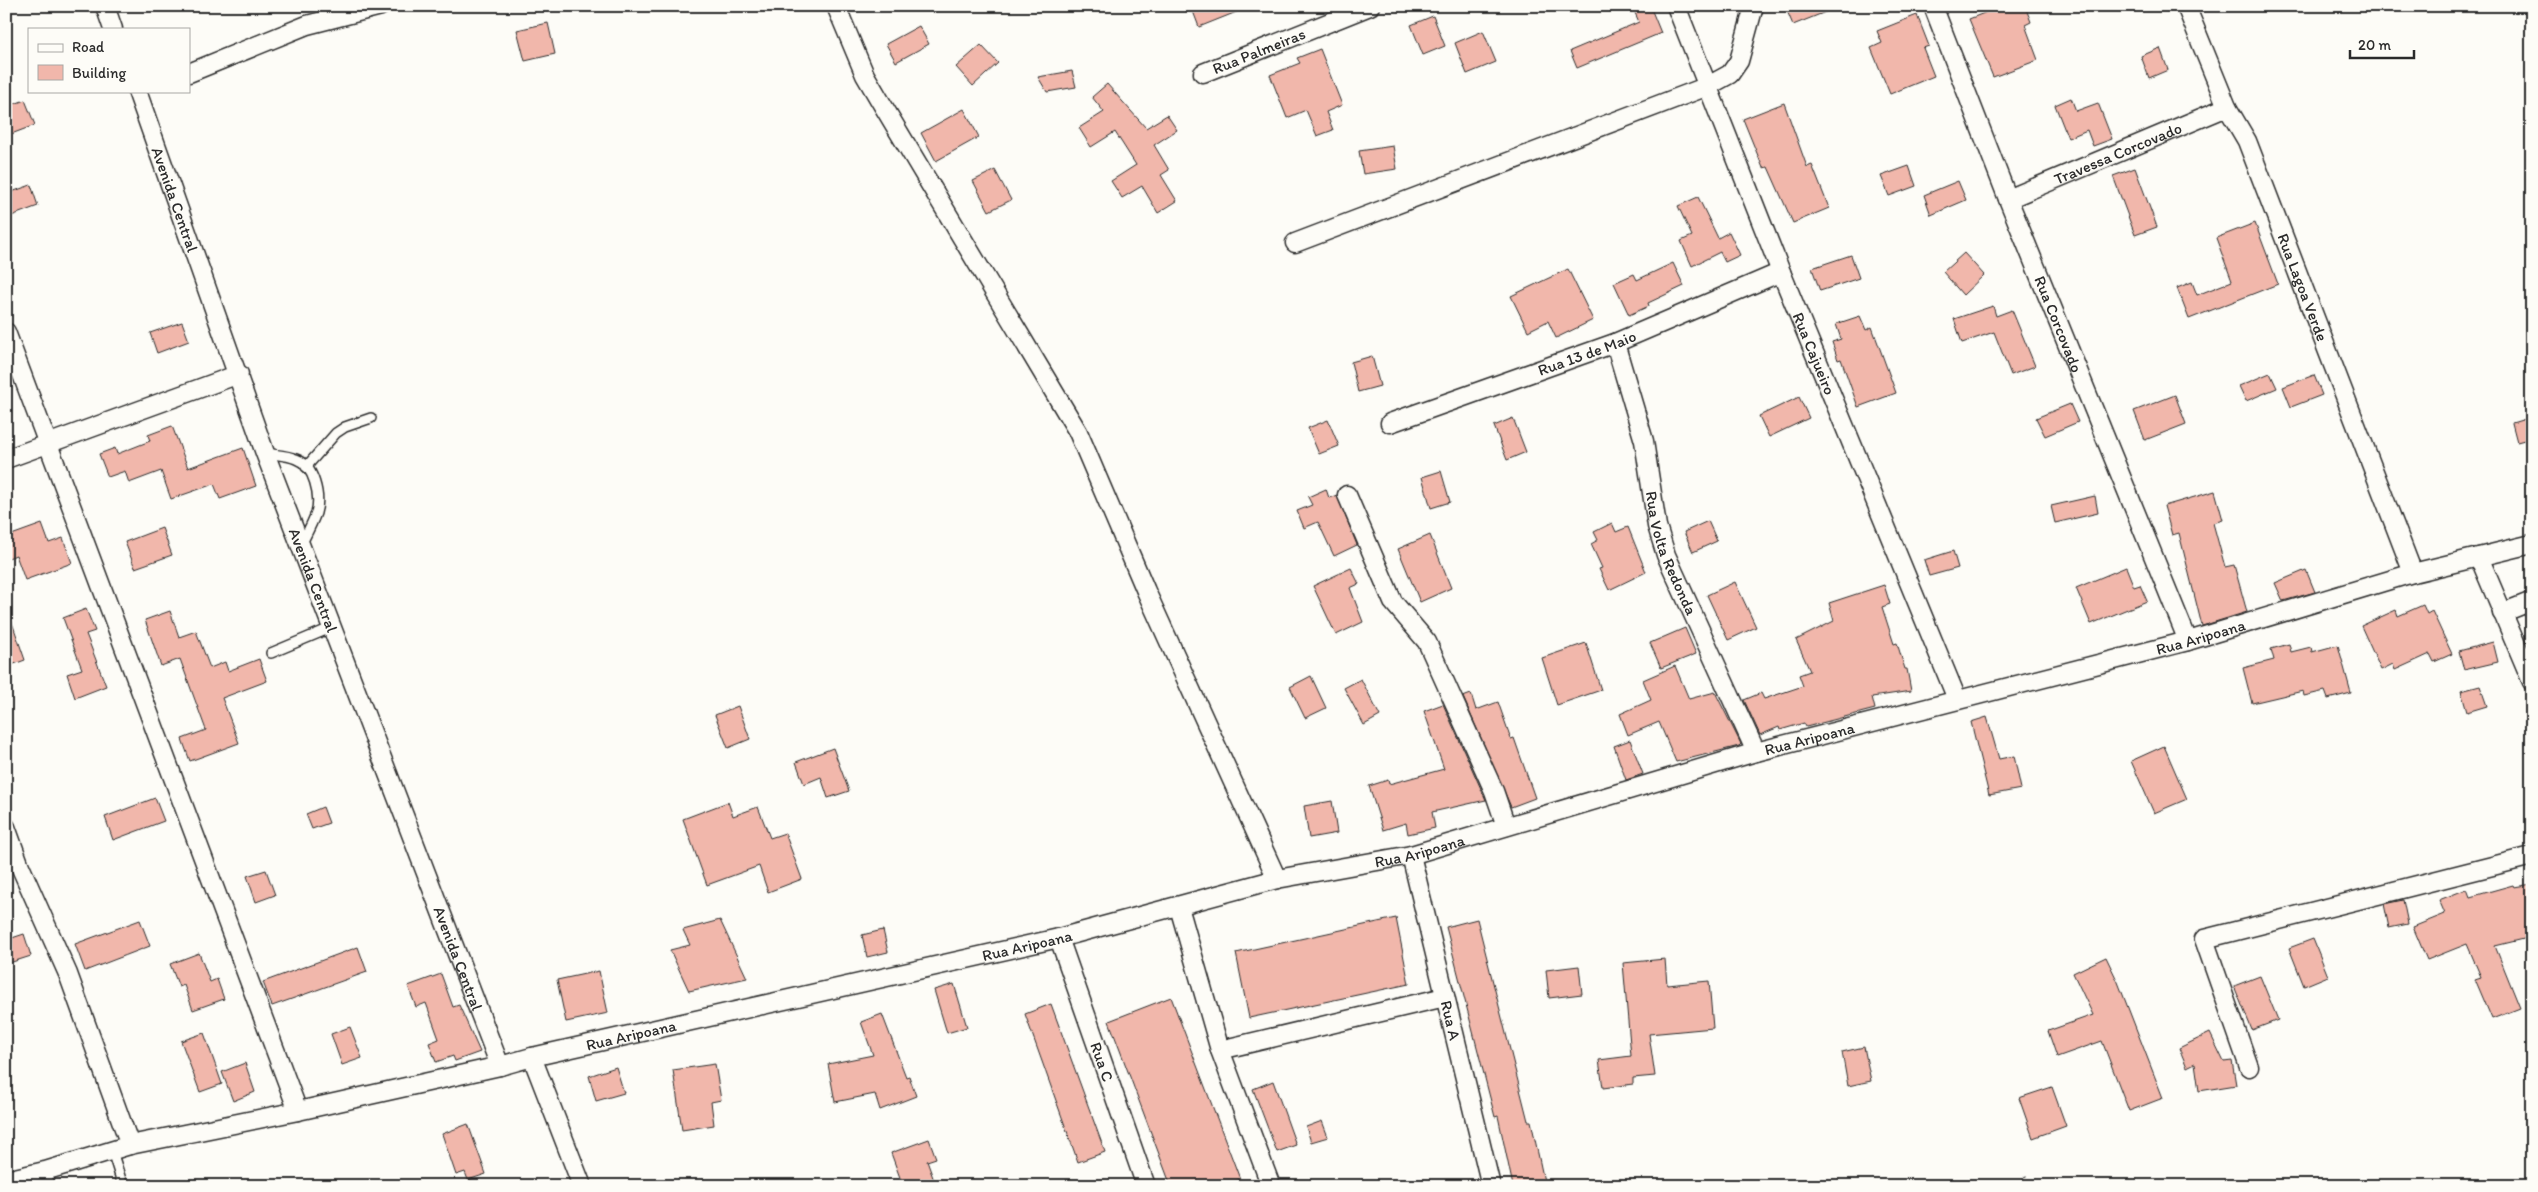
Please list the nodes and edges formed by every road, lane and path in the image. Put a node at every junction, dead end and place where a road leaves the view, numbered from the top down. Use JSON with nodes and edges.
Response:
{"nodes":[{"id":1,"x":105,"y":6,"type":"edge"},
{"id":2,"x":381,"y":6,"type":"edge"},
{"id":3,"x":836,"y":6,"type":"edge"},
{"id":4,"x":1370,"y":6,"type":"edge"},
{"id":5,"x":1676,"y":6,"type":"edge"},
{"id":6,"x":1754,"y":6,"type":"edge"},
{"id":7,"x":1933,"y":6,"type":"edge"},
{"id":8,"x":2186,"y":6,"type":"edge"},
{"id":9,"x":113,"y":28,"type":"edge"},
{"id":10,"x":190,"y":73,"type":"edge"},
{"id":11,"x":1203,"y":73,"type":"dead end"},
{"id":12,"x":1708,"y":86,"type":"junction"},
{"id":13,"x":141,"y":92,"type":"edge"},
{"id":14,"x":2227,"y":107,"type":"junction"},
{"id":15,"x":2008,"y":199,"type":"junction"},
{"id":16,"x":1295,"y":243,"type":"dead end"},
{"id":17,"x":1781,"y":272,"type":"junction"},
{"id":18,"x":6,"y":332,"type":"edge"},
{"id":19,"x":1616,"y":343,"type":"junction"},
{"id":20,"x":239,"y":374,"type":"junction"},
{"id":21,"x":370,"y":418,"type":"dead end"},
{"id":22,"x":1390,"y":423,"type":"dead end"},
{"id":23,"x":48,"y":445,"type":"junction"},
{"id":24,"x":265,"y":453,"type":"junction"},
{"id":25,"x":6,"y":459,"type":"edge"},
{"id":26,"x":306,"y":467,"type":"junction"},
{"id":27,"x":1347,"y":495,"type":"dead end"},
{"id":28,"x":2532,"y":544,"type":"edge"},
{"id":29,"x":301,"y":545,"type":"junction"},
{"id":30,"x":2479,"y":558,"type":"junction"},
{"id":31,"x":2413,"y":572,"type":"junction"},
{"id":32,"x":2532,"y":601,"type":"edge"},
{"id":33,"x":2502,"y":613,"type":"junction"},
{"id":34,"x":332,"y":627,"type":"junction"},
{"id":35,"x":2188,"y":641,"type":"junction"},
{"id":36,"x":271,"y":653,"type":"dead end"},
{"id":37,"x":2532,"y":682,"type":"edge"},
{"id":38,"x":1957,"y":699,"type":"junction"},
{"id":39,"x":1756,"y":752,"type":"junction"},
{"id":40,"x":1506,"y":826,"type":"junction"},
{"id":41,"x":6,"y":827,"type":"edge"},
{"id":42,"x":1411,"y":854,"type":"junction"},
{"id":43,"x":2532,"y":856,"type":"edge"},
{"id":44,"x":1277,"y":879,"type":"junction"},
{"id":45,"x":1178,"y":906,"type":"junction"},
{"id":46,"x":1059,"y":938,"type":"junction"},
{"id":47,"x":1445,"y":997,"type":"junction"},
{"id":48,"x":1220,"y":1050,"type":"junction"},
{"id":49,"x":532,"y":1057,"type":"junction"},
{"id":50,"x":500,"y":1066,"type":"junction"},
{"id":51,"x":2249,"y":1067,"type":"dead end"},
{"id":52,"x":298,"y":1112,"type":"junction"},
{"id":53,"x":130,"y":1145,"type":"junction"},
{"id":54,"x":112,"y":1151,"type":"junction"},
{"id":55,"x":2026,"y":1176,"type":"dead end"},
{"id":56,"x":48,"y":1178,"type":"edge"},
{"id":57,"x":6,"y":1180,"type":"edge"},
{"id":58,"x":1141,"y":1184,"type":"edge"},
{"id":59,"x":122,"y":1186,"type":"edge"},
{"id":60,"x":582,"y":1186,"type":"edge"},
{"id":61,"x":1271,"y":1186,"type":"edge"},
{"id":62,"x":1491,"y":1186,"type":"edge"},
{"id":63,"x":2030,"y":1186,"type":"edge"}],
"edges":[{"from":1,"to":9,"type":"street"},
{"from":2,"to":10,"type":"street"},
{"from":3,"to":44,"type":"street"},
{"from":4,"to":11,"type":"street","name":"Rua Palmeiras"},
{"from":5,"to":12,"type":"street","name":"Rua Cajueiro"},
{"from":6,"to":12,"type":"street"},
{"from":7,"to":15,"type":"street","name":"Rua Corcovado"},
{"from":8,"to":14,"type":"street","name":"Rua Lagoa Verde"},
{"from":12,"to":16,"type":"street"},
{"from":12,"to":17,"type":"street","name":"Rua Cajueiro"},
{"from":13,"to":20,"type":"street","name":"Avenida Central"},
{"from":14,"to":15,"type":"street","name":"Travessa Corcovado"},
{"from":14,"to":31,"type":"street","name":"Rua Lagoa Verde"},
{"from":15,"to":35,"type":"street","name":"Rua Corcovado"},
{"from":17,"to":19,"type":"street","name":"Rua 13 de Maio"},
{"from":17,"to":38,"type":"street","name":"Rua Cajueiro"},
{"from":18,"to":23,"type":"street"},
{"from":19,"to":22,"type":"street","name":"Rua 13 de Maio"},
{"from":19,"to":39,"type":"street","name":"Rua Volta Redonda"},
{"from":20,"to":23,"type":"street"},
{"from":20,"to":24,"type":"street","name":"Avenida Central"},
{"from":21,"to":26,"type":"lane"},
{"from":23,"to":25,"type":"street"},
{"from":23,"to":52,"type":"street"},
{"from":24,"to":26,"type":"lane"},
{"from":24,"to":29,"type":"street","name":"Avenida Central"},
{"from":26,"to":29,"type":"lane"},
{"from":27,"to":40,"type":"street"},
{"from":28,"to":30,"type":"street","name":"Rua Aripoana"},
{"from":29,"to":34,"type":"street","name":"Avenida Central"},
{"from":30,"to":31,"type":"street","name":"Rua Aripoana"},
{"from":30,"to":33,"type":"street"},
{"from":31,"to":35,"type":"street","name":"Rua Aripoana"},
{"from":32,"to":33,"type":"street"},
{"from":33,"to":37,"type":"street"},
{"from":34,"to":36,"type":"lane"},
{"from":34,"to":50,"type":"street","name":"Avenida Central"},
{"from":35,"to":38,"type":"street","name":"Rua Aripoana"},
{"from":38,"to":39,"type":"street","name":"Rua Aripoana"},
{"from":39,"to":40,"type":"street","name":"Rua Aripoana"},
{"from":40,"to":42,"type":"street","name":"Rua Aripoana"},
{"from":41,"to":53,"type":"street"},
{"from":42,"to":44,"type":"street","name":"Rua Aripoana"},
{"from":42,"to":47,"type":"street","name":"Rua A"},
{"from":43,"to":51,"type":"street"},
{"from":44,"to":45,"type":"street","name":"Rua Aripoana"},
{"from":45,"to":46,"type":"street","name":"Rua Aripoana"},
{"from":45,"to":48,"type":"street"},
{"from":46,"to":49,"type":"street","name":"Rua Aripoana"},
{"from":46,"to":58,"type":"street","name":"Rua C"},
{"from":47,"to":48,"type":"street"},
{"from":47,"to":62,"type":"street","name":"Rua A"},
{"from":48,"to":61,"type":"street"},
{"from":49,"to":50,"type":"street","name":"Rua Aripoana"},
{"from":49,"to":60,"type":"street"},
{"from":50,"to":52,"type":"street","name":"Rua Aripoana"},
{"from":52,"to":53,"type":"street","name":"Rua Aripoana"},
{"from":53,"to":54,"type":"street","name":"Rua Aripoana"},
{"from":54,"to":56,"type":"street","name":"Rua Aripoana"},
{"from":54,"to":59,"type":"lane"},
{"from":55,"to":63,"type":"path"},
{"from":56,"to":57,"type":"street","name":"Rua Aripoana"}]}
